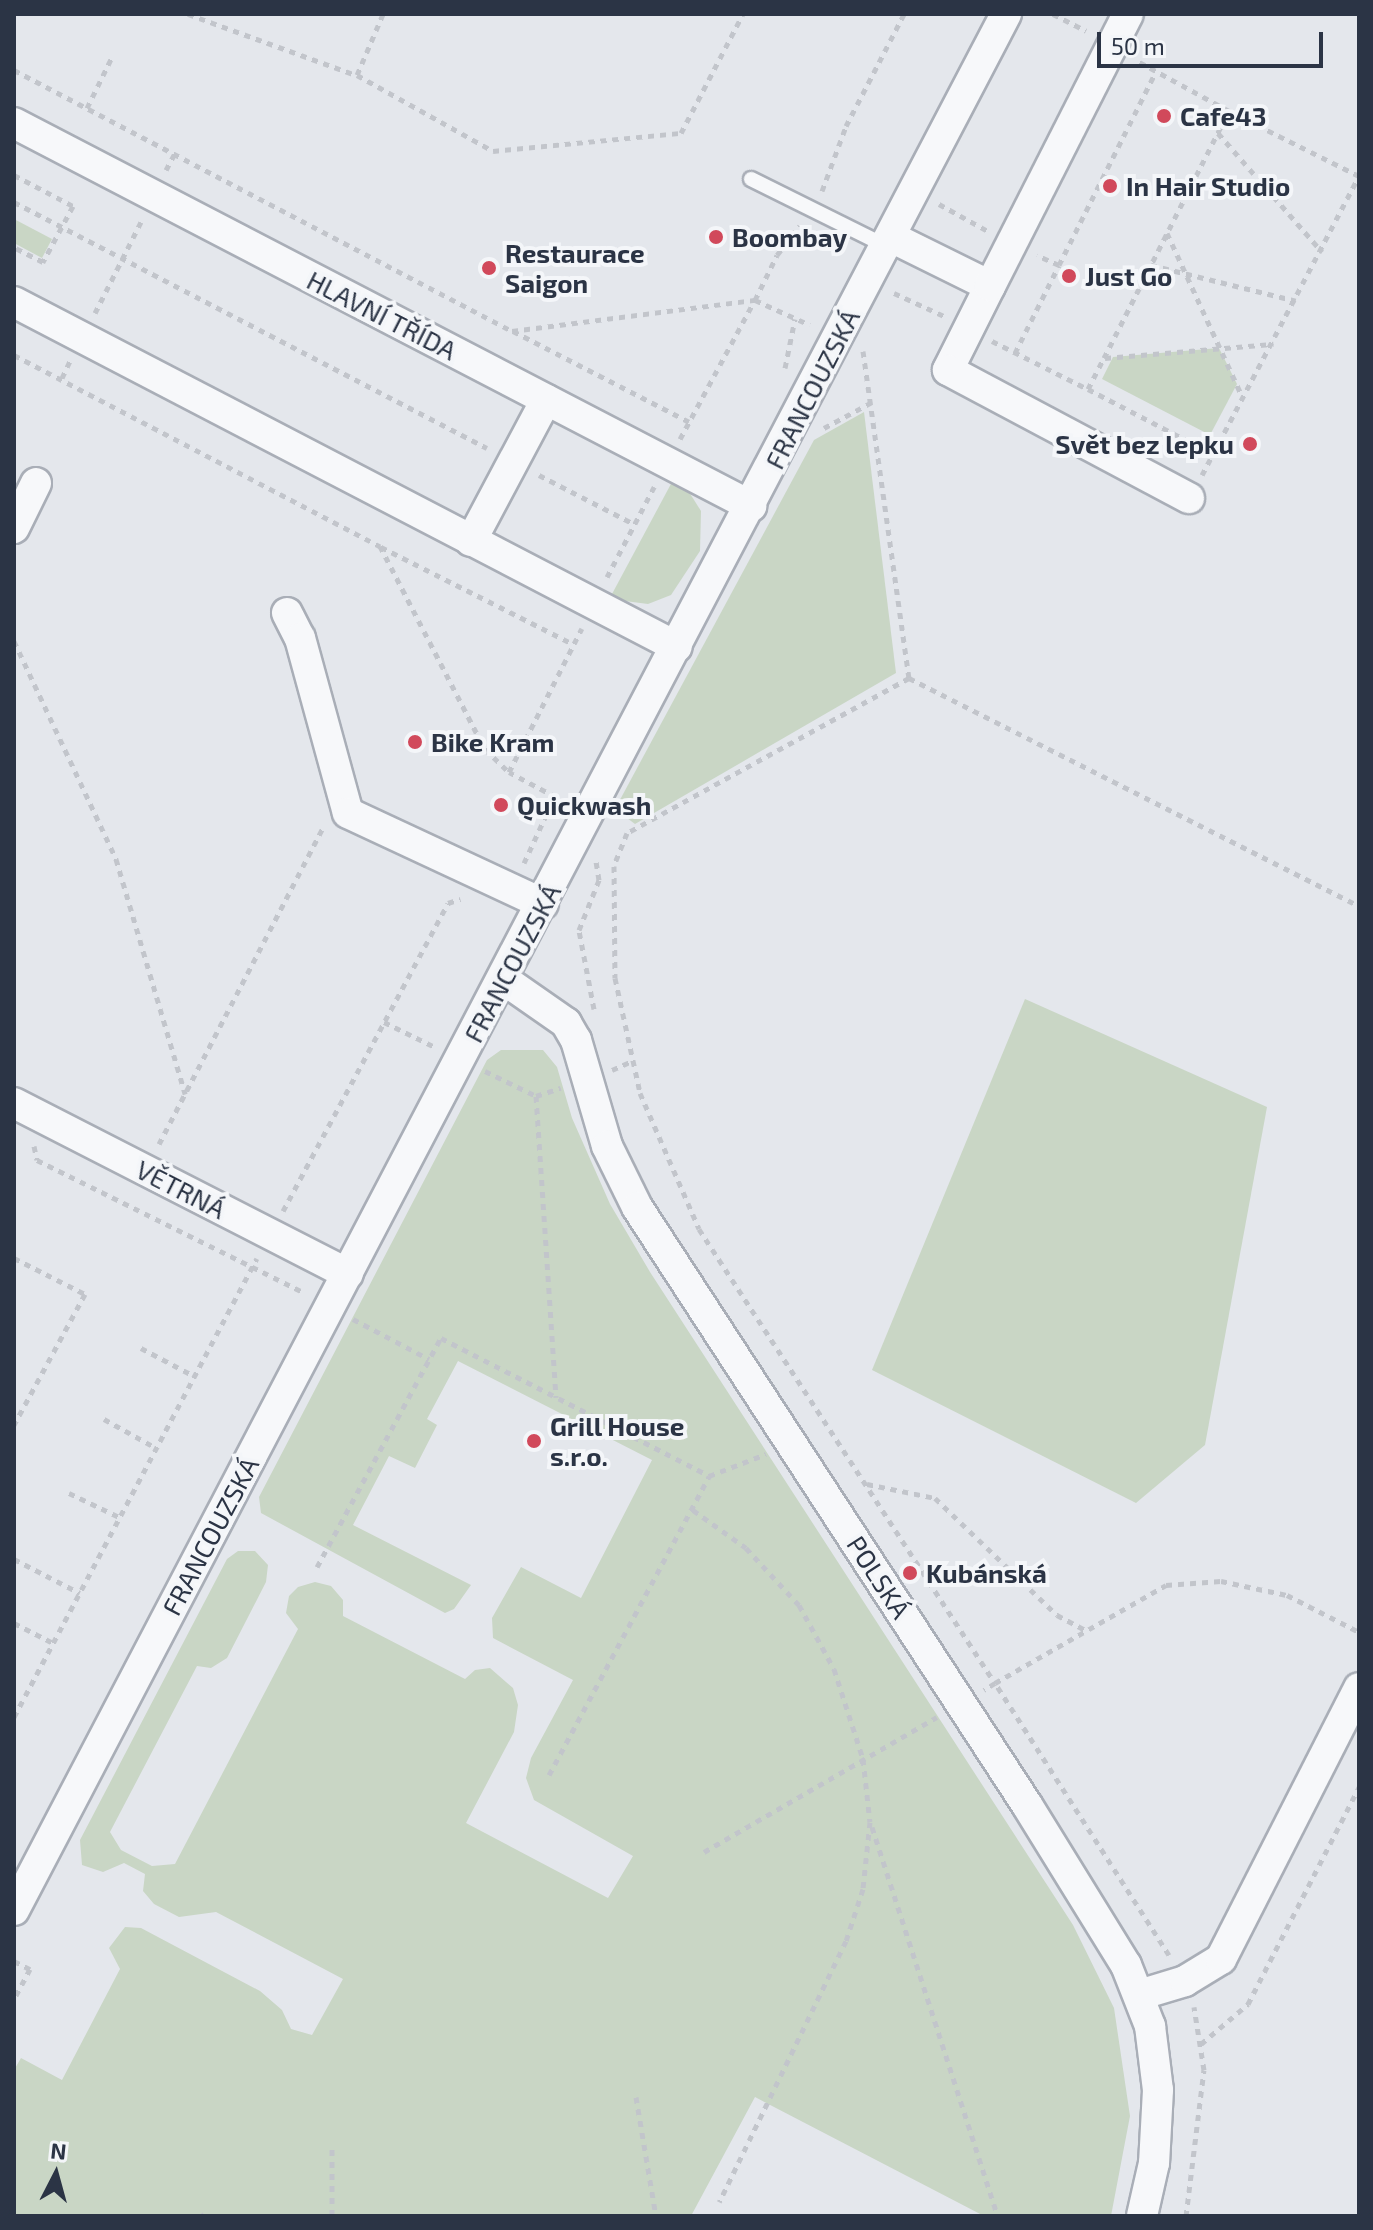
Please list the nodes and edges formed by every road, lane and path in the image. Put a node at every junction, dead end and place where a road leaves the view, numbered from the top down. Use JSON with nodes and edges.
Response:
{"nodes":[{"id":1,"x":188,"y":14,"type":"edge"},
{"id":2,"x":383,"y":14,"type":"edge"},
{"id":3,"x":743,"y":14,"type":"edge"},
{"id":4,"x":904,"y":14,"type":"edge"},
{"id":5,"x":1006,"y":14,"type":"edge"},
{"id":6,"x":1053,"y":14,"type":"edge"},
{"id":7,"x":1128,"y":14,"type":"edge"},
{"id":8,"x":1113,"y":44,"type":"junction"},
{"id":9,"x":111,"y":59,"type":"dead end"},
{"id":10,"x":14,"y":70,"type":"edge"},
{"id":11,"x":1155,"y":73,"type":"junction"},
{"id":12,"x":357,"y":75,"type":"junction"},
{"id":13,"x":87,"y":108,"type":"junction"},
{"id":14,"x":1229,"y":111,"type":"junction"},
{"id":15,"x":14,"y":123,"type":"edge"},
{"id":16,"x":1218,"y":133,"type":"junction"},
{"id":17,"x":175,"y":153,"type":"junction"},
{"id":18,"x":14,"y":175,"type":"edge"},
{"id":19,"x":751,"y":179,"type":"dead end"},
{"id":20,"x":154,"y":196,"type":"junction"},
{"id":21,"x":14,"y":202,"type":"edge"},
{"id":22,"x":813,"y":210,"type":"junction"},
{"id":23,"x":62,"y":227,"type":"junction"},
{"id":24,"x":1167,"y":233,"type":"junction"},
{"id":25,"x":888,"y":241,"type":"junction"},
{"id":26,"x":14,"y":247,"type":"edge"},
{"id":27,"x":1322,"y":252,"type":"junction"},
{"id":28,"x":122,"y":258,"type":"junction"},
{"id":29,"x":1059,"y":265,"type":"dead end"},
{"id":30,"x":1151,"y":265,"type":"junction"},
{"id":31,"x":1185,"y":274,"type":"junction"},
{"id":32,"x":990,"y":286,"type":"junction"},
{"id":33,"x":755,"y":300,"type":"junction"},
{"id":34,"x":1296,"y":301,"type":"junction"},
{"id":35,"x":14,"y":302,"type":"edge"},
{"id":36,"x":889,"y":302,"type":"dead end"},
{"id":37,"x":969,"y":329,"type":"junction"},
{"id":38,"x":512,"y":331,"type":"junction"},
{"id":39,"x":83,"y":337,"type":"junction"},
{"id":40,"x":869,"y":337,"type":"dead end"},
{"id":41,"x":850,"y":343,"type":"junction"},
{"id":42,"x":1273,"y":344,"type":"junction"},
{"id":43,"x":1219,"y":348,"type":"junction"},
{"id":44,"x":14,"y":355,"type":"edge"},
{"id":45,"x":1104,"y":358,"type":"junction"},
{"id":46,"x":62,"y":378,"type":"junction"},
{"id":47,"x":1088,"y":389,"type":"junction"},
{"id":48,"x":1244,"y":399,"type":"junction"},
{"id":49,"x":546,"y":400,"type":"junction"},
{"id":50,"x":689,"y":422,"type":"junction"},
{"id":51,"x":1213,"y":454,"type":"junction"},
{"id":52,"x":514,"y":462,"type":"junction"},
{"id":53,"x":668,"y":463,"type":"junction"},
{"id":54,"x":36,"y":483,"type":"dead end"},
{"id":55,"x":1189,"y":498,"type":"joint"},
{"id":56,"x":751,"y":506,"type":"junction"},
{"id":57,"x":634,"y":524,"type":"junction"},
{"id":58,"x":14,"y":528,"type":"edge"},
{"id":59,"x":471,"y":541,"type":"junction"},
{"id":60,"x":380,"y":546,"type":"junction"},
{"id":61,"x":603,"y":585,"type":"dead end"},
{"id":62,"x":287,"y":613,"type":"dead end"},
{"id":63,"x":586,"y":620,"type":"dead end"},
{"id":64,"x":14,"y":641,"type":"edge"},
{"id":65,"x":573,"y":644,"type":"junction"},
{"id":66,"x":677,"y":647,"type":"junction"},
{"id":67,"x":909,"y":678,"type":"junction"},
{"id":68,"x":509,"y":772,"type":"junction"},
{"id":69,"x":555,"y":796,"type":"junction"},
{"id":70,"x":562,"y":800,"type":"dead end"},
{"id":71,"x":348,"y":813,"type":"junction"},
{"id":72,"x":603,"y":821,"type":"junction"},
{"id":73,"x":627,"y":833,"type":"junction"},
{"id":74,"x":497,"y":885,"type":"junction"},
{"id":75,"x":543,"y":904,"type":"junction"},
{"id":76,"x":1359,"y":906,"type":"edge"},
{"id":77,"x":503,"y":979,"type":"junction"},
{"id":78,"x":384,"y":1022,"type":"junction"},
{"id":79,"x":598,"y":1024,"type":"dead end"},
{"id":80,"x":607,"y":1054,"type":"dead end"},
{"id":81,"x":461,"y":1059,"type":"junction"},
{"id":82,"x":588,"y":1080,"type":"junction"},
{"id":83,"x":185,"y":1094,"type":"junction"},
{"id":84,"x":14,"y":1103,"type":"edge"},
{"id":85,"x":31,"y":1132,"type":"dead end"},
{"id":86,"x":155,"y":1152,"type":"dead end"},
{"id":87,"x":269,"y":1234,"type":"junction"},
{"id":88,"x":14,"y":1258,"type":"edge"},
{"id":89,"x":253,"y":1265,"type":"junction"},
{"id":90,"x":348,"y":1274,"type":"junction"},
{"id":91,"x":313,"y":1297,"type":"dead end"},
{"id":92,"x":353,"y":1318,"type":"dead end"},
{"id":93,"x":141,"y":1348,"type":"dead end"},
{"id":94,"x":429,"y":1359,"type":"junction"},
{"id":95,"x":194,"y":1376,"type":"junction"},
{"id":96,"x":556,"y":1397,"type":"junction"},
{"id":97,"x":104,"y":1419,"type":"dead end"},
{"id":98,"x":14,"y":1425,"type":"edge"},
{"id":99,"x":792,"y":1444,"type":"junction"},
{"id":100,"x":156,"y":1448,"type":"junction"},
{"id":101,"x":709,"y":1476,"type":"junction"},
{"id":102,"x":867,"y":1484,"type":"junction"},
{"id":103,"x":69,"y":1493,"type":"dead end"},
{"id":104,"x":693,"y":1510,"type":"junction"},
{"id":105,"x":119,"y":1517,"type":"junction"},
{"id":106,"x":14,"y":1559,"type":"edge"},
{"id":107,"x":317,"y":1567,"type":"dead end"},
{"id":108,"x":80,"y":1593,"type":"junction"},
{"id":109,"x":14,"y":1623,"type":"edge"},
{"id":110,"x":1086,"y":1631,"type":"junction"},
{"id":111,"x":1359,"y":1632,"type":"edge"},
{"id":112,"x":53,"y":1643,"type":"junction"},
{"id":113,"x":995,"y":1683,"type":"junction"},
{"id":114,"x":1359,"y":1688,"type":"edge"},
{"id":115,"x":961,"y":1704,"type":"junction"},
{"id":116,"x":14,"y":1716,"type":"edge"},
{"id":117,"x":863,"y":1759,"type":"junction"},
{"id":118,"x":549,"y":1775,"type":"dead end"},
{"id":119,"x":1359,"y":1787,"type":"edge"},
{"id":120,"x":870,"y":1822,"type":"junction"},
{"id":121,"x":704,"y":1852,"type":"dead end"},
{"id":122,"x":14,"y":1910,"type":"edge"},
{"id":123,"x":14,"y":1961,"type":"edge"},
{"id":124,"x":1185,"y":1981,"type":"junction"},
{"id":125,"x":1139,"y":1995,"type":"junction"},
{"id":126,"x":14,"y":1999,"type":"edge"},
{"id":127,"x":1201,"y":2044,"type":"junction"},
{"id":128,"x":636,"y":2097,"type":"dead end"},
{"id":129,"x":332,"y":2149,"type":"dead end"},
{"id":130,"x":719,"y":2202,"type":"dead end"},
{"id":131,"x":332,"y":2216,"type":"edge"},
{"id":132,"x":656,"y":2216,"type":"edge"},
{"id":133,"x":998,"y":2216,"type":"edge"},
{"id":134,"x":1142,"y":2216,"type":"edge"},
{"id":135,"x":1186,"y":2216,"type":"edge"}],
"edges":[{"from":1,"to":12,"type":"path"},
{"from":2,"to":12,"type":"path"},
{"from":3,"to":12,"type":"path"},
{"from":4,"to":22,"type":"path"},
{"from":5,"to":25,"type":"street","name":"FRANCOUZSKÁ"},
{"from":6,"to":8,"type":"path"},
{"from":7,"to":8,"type":"street"},
{"from":8,"to":11,"type":"path"},
{"from":8,"to":32,"type":"street"},
{"from":9,"to":13,"type":"path"},
{"from":10,"to":13,"type":"path"},
{"from":11,"to":14,"type":"path"},
{"from":11,"to":29,"type":"path"},
{"from":13,"to":17,"type":"path"},
{"from":14,"to":16,"type":"path"},
{"from":14,"to":27,"type":"path"},
{"from":15,"to":20,"type":"street","name":"HLAVNÍ TŘÍDA"},
{"from":16,"to":24,"type":"path"},
{"from":16,"to":27,"type":"path"},
{"from":17,"to":20,"type":"path"},
{"from":17,"to":38,"type":"path"},
{"from":18,"to":23,"type":"path"},
{"from":19,"to":22,"type":"lane"},
{"from":20,"to":28,"type":"path"},
{"from":20,"to":49,"type":"street","name":"HLAVNÍ TŘÍDA"},
{"from":21,"to":23,"type":"path"},
{"from":22,"to":25,"type":"lane"},
{"from":22,"to":33,"type":"path"},
{"from":23,"to":26,"type":"path"},
{"from":23,"to":28,"type":"path"},
{"from":24,"to":30,"type":"path"},
{"from":24,"to":31,"type":"path"},
{"from":25,"to":32,"type":"street"},
{"from":25,"to":41,"type":"street","name":"FRANCOUZSKÁ"},
{"from":27,"to":34,"type":"path"},
{"from":28,"to":39,"type":"path"},
{"from":28,"to":52,"type":"path"},
{"from":30,"to":31,"type":"path"},
{"from":30,"to":45,"type":"path"},
{"from":31,"to":34,"type":"path"},
{"from":31,"to":43,"type":"path"},
{"from":32,"to":37,"type":"street"},
{"from":33,"to":38,"type":"path"},
{"from":33,"to":41,"type":"path"},
{"from":33,"to":50,"type":"path"},
{"from":34,"to":42,"type":"path"},
{"from":35,"to":39,"type":"street"},
{"from":36,"to":37,"type":"path"},
{"from":37,"to":47,"type":"path"},
{"from":37,"to":55,"type":"street"},
{"from":38,"to":50,"type":"path"},
{"from":39,"to":46,"type":"path"},
{"from":39,"to":59,"type":"street"},
{"from":40,"to":41,"type":"path"},
{"from":41,"to":56,"type":"street","name":"FRANCOUZSKÁ"},
{"from":41,"to":67,"type":"path"},
{"from":42,"to":43,"type":"path"},
{"from":42,"to":48,"type":"path"},
{"from":43,"to":45,"type":"path"},
{"from":43,"to":48,"type":"path"},
{"from":44,"to":46,"type":"path"},
{"from":45,"to":47,"type":"path"},
{"from":46,"to":60,"type":"path"},
{"from":47,"to":51,"type":"path"},
{"from":48,"to":51,"type":"path"},
{"from":49,"to":52,"type":"street"},
{"from":49,"to":53,"type":"street","name":"HLAVNÍ TŘÍDA"},
{"from":50,"to":53,"type":"path"},
{"from":51,"to":55,"type":"path"},
{"from":52,"to":57,"type":"path"},
{"from":52,"to":59,"type":"street"},
{"from":53,"to":56,"type":"street","name":"HLAVNÍ TŘÍDA"},
{"from":53,"to":57,"type":"path"},
{"from":54,"to":58,"type":"street"},
{"from":56,"to":66,"type":"street","name":"FRANCOUZSKÁ"},
{"from":57,"to":61,"type":"path"},
{"from":59,"to":66,"type":"street"},
{"from":60,"to":65,"type":"path"},
{"from":60,"to":68,"type":"path"},
{"from":62,"to":71,"type":"street"},
{"from":63,"to":65,"type":"path"},
{"from":64,"to":83,"type":"path"},
{"from":65,"to":68,"type":"path"},
{"from":66,"to":72,"type":"street","name":"FRANCOUZSKÁ"},
{"from":67,"to":73,"type":"path"},
{"from":67,"to":76,"type":"path"},
{"from":68,"to":69,"type":"path"},
{"from":69,"to":70,"type":"path"},
{"from":69,"to":74,"type":"path"},
{"from":71,"to":74,"type":"street"},
{"from":71,"to":83,"type":"path"},
{"from":72,"to":73,"type":"path"},
{"from":72,"to":75,"type":"street","name":"FRANCOUZSKÁ"},
{"from":72,"to":79,"type":"path"},
{"from":73,"to":102,"type":"path"},
{"from":74,"to":75,"type":"street"},
{"from":74,"to":78,"type":"path"},
{"from":75,"to":77,"type":"street","name":"FRANCOUZSKÁ"},
{"from":77,"to":81,"type":"street","name":"FRANCOUZSKÁ"},
{"from":77,"to":82,"type":"street","name":"POLSKÁ"},
{"from":78,"to":81,"type":"path"},
{"from":78,"to":87,"type":"path"},
{"from":80,"to":82,"type":"path"},
{"from":81,"to":90,"type":"street","name":"FRANCOUZSKÁ"},
{"from":81,"to":96,"type":"path"},
{"from":82,"to":99,"type":"street","name":"POLSKÁ"},
{"from":83,"to":86,"type":"path"},
{"from":84,"to":87,"type":"street","name":"VĚTRNÁ"},
{"from":85,"to":89,"type":"path"},
{"from":87,"to":89,"type":"path"},
{"from":87,"to":90,"type":"street","name":"VĚTRNÁ"},
{"from":88,"to":98,"type":"path"},
{"from":89,"to":91,"type":"path"},
{"from":89,"to":95,"type":"path"},
{"from":90,"to":122,"type":"street","name":"FRANCOUZSKÁ"},
{"from":92,"to":94,"type":"path"},
{"from":93,"to":95,"type":"path"},
{"from":94,"to":96,"type":"path"},
{"from":94,"to":107,"type":"path"},
{"from":95,"to":100,"type":"path"},
{"from":96,"to":101,"type":"path"},
{"from":97,"to":100,"type":"path"},
{"from":99,"to":101,"type":"path"},
{"from":99,"to":115,"type":"street","name":"POLSKÁ"},
{"from":100,"to":105,"type":"path"},
{"from":101,"to":104,"type":"path"},
{"from":102,"to":110,"type":"path"},
{"from":102,"to":113,"type":"path"},
{"from":103,"to":105,"type":"path"},
{"from":104,"to":117,"type":"path"},
{"from":104,"to":118,"type":"path"},
{"from":105,"to":108,"type":"path"},
{"from":106,"to":108,"type":"path"},
{"from":108,"to":112,"type":"path"},
{"from":109,"to":112,"type":"path"},
{"from":110,"to":111,"type":"path"},
{"from":110,"to":113,"type":"path"},
{"from":112,"to":116,"type":"path"},
{"from":113,"to":115,"type":"path"},
{"from":113,"to":124,"type":"path"},
{"from":114,"to":124,"type":"street"},
{"from":115,"to":117,"type":"path"},
{"from":115,"to":125,"type":"street","name":"POLSKÁ"},
{"from":117,"to":120,"type":"path"},
{"from":117,"to":121,"type":"path"},
{"from":119,"to":127,"type":"path"},
{"from":120,"to":130,"type":"path"},
{"from":120,"to":133,"type":"path"},
{"from":123,"to":126,"type":"path"},
{"from":124,"to":125,"type":"street"},
{"from":124,"to":127,"type":"path"},
{"from":125,"to":134,"type":"street","name":"POLSKÁ"},
{"from":127,"to":135,"type":"path"},
{"from":128,"to":132,"type":"path"},
{"from":129,"to":131,"type":"path"}]}
